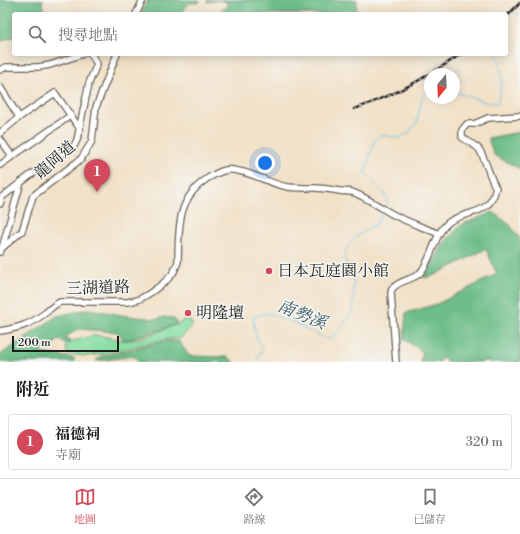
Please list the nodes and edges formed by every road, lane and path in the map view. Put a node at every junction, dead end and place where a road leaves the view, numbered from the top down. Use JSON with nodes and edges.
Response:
{"nodes":[{"id":1,"x":143,"y":0,"type":"edge"},
{"id":2,"x":137,"y":12,"type":"edge"},
{"id":3,"x":76,"y":56,"type":"edge"},
{"id":4,"x":92,"y":56,"type":"edge"},
{"id":5,"x":116,"y":56,"type":"edge"},
{"id":6,"x":0,"y":70,"type":"edge"},
{"id":7,"x":0,"y":87,"type":"edge"},
{"id":8,"x":70,"y":116,"type":"junction"},
{"id":9,"x":520,"y":116,"type":"edge"},
{"id":10,"x":19,"y":117,"type":"junction"},
{"id":11,"x":80,"y":129,"type":"junction"},
{"id":12,"x":0,"y":133,"type":"edge"},
{"id":13,"x":0,"y":139,"type":"edge"},
{"id":14,"x":12,"y":156,"type":"junction"},
{"id":15,"x":0,"y":165,"type":"edge"},
{"id":16,"x":21,"y":182,"type":"junction"},
{"id":17,"x":0,"y":204,"type":"edge"},
{"id":18,"x":439,"y":234,"type":"junction"},
{"id":19,"x":1,"y":250,"type":"edge"},
{"id":20,"x":0,"y":331,"type":"edge"},
{"id":21,"x":396,"y":362,"type":"edge"}],
"edges":[{"from":1,"to":2,"type":"street"},
{"from":3,"to":6,"type":"street"},
{"from":4,"to":11,"type":"street"},
{"from":5,"to":19,"type":"street","name":"龍岡道"},
{"from":7,"to":10,"type":"street"},
{"from":8,"to":10,"type":"street"},
{"from":8,"to":11,"type":"street"},
{"from":8,"to":14,"type":"street"},
{"from":9,"to":18,"type":"street"},
{"from":10,"to":12,"type":"street"},
{"from":11,"to":16,"type":"street"},
{"from":13,"to":14,"type":"street"},
{"from":14,"to":15,"type":"street"},
{"from":16,"to":17,"type":"street"},
{"from":16,"to":19,"type":"street"},
{"from":18,"to":20,"type":"street","name":"三湖道路"},
{"from":18,"to":21,"type":"street"}]}
